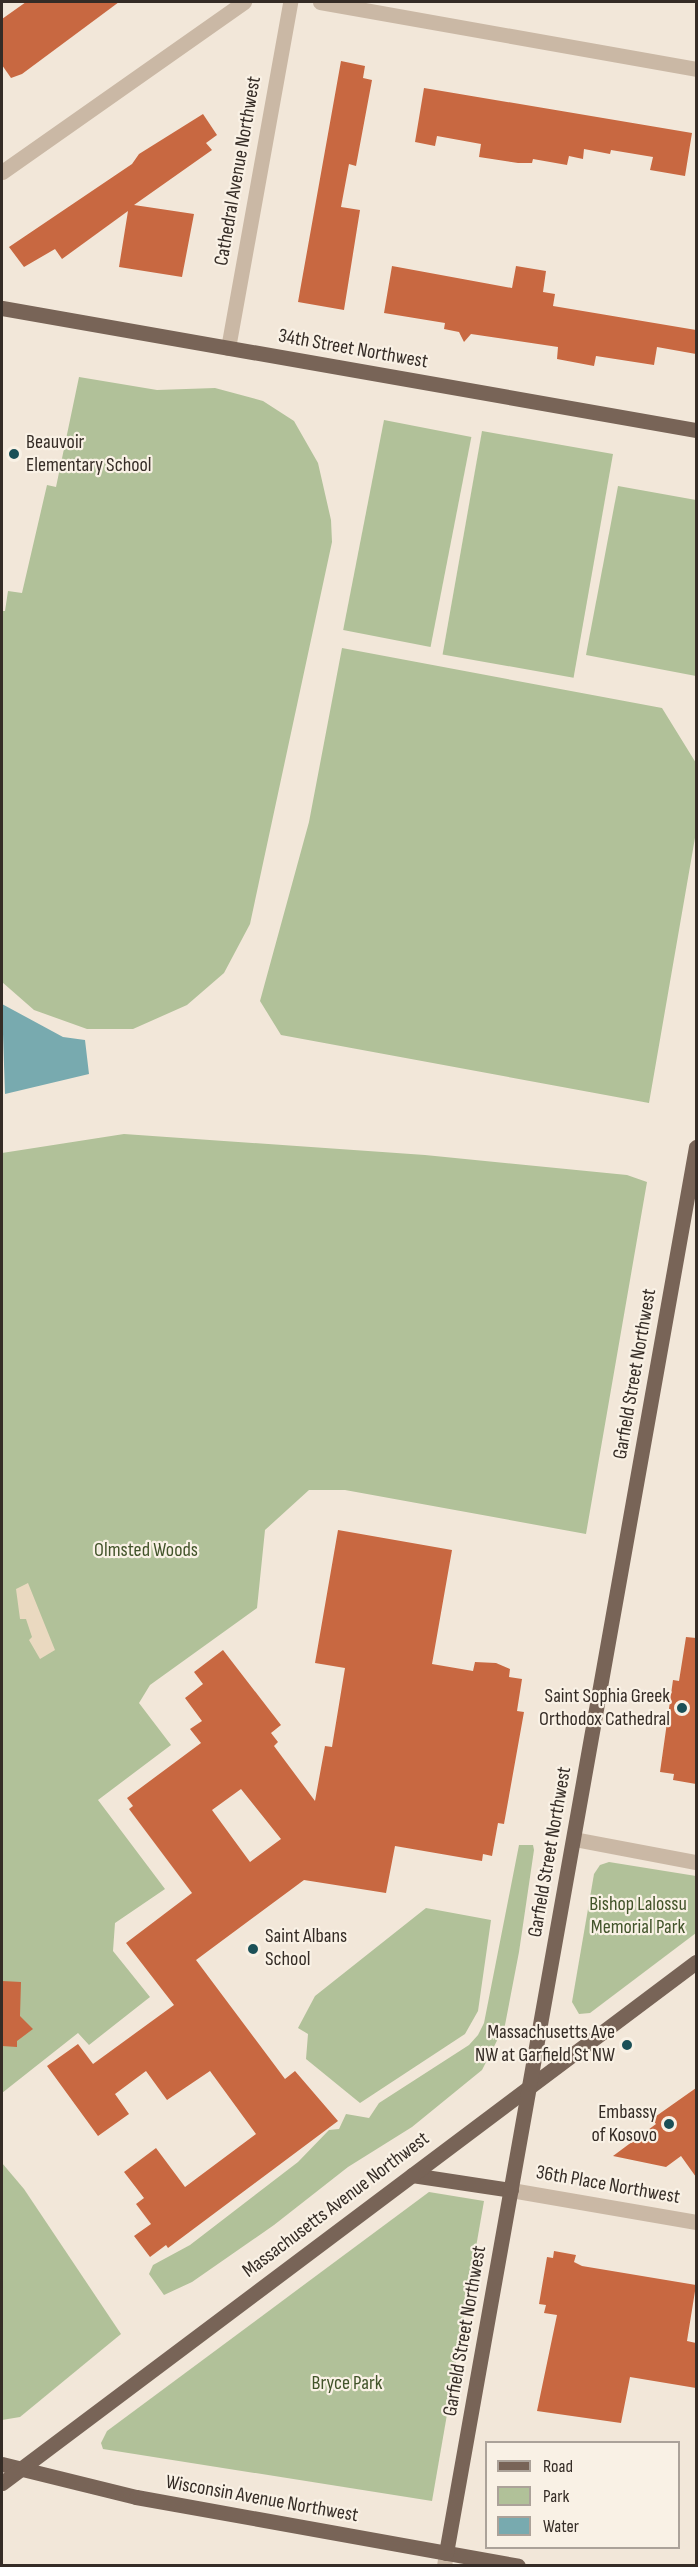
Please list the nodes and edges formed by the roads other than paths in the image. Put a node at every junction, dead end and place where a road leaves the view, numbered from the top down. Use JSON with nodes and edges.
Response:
{"nodes":[{"id":1,"x":244,"y":2,"type":"edge"},
{"id":2,"x":290,"y":2,"type":"edge"},
{"id":3,"x":320,"y":2,"type":"edge"},
{"id":4,"x":696,"y":69,"type":"edge"},
{"id":5,"x":2,"y":172,"type":"edge"},
{"id":6,"x":2,"y":308,"type":"edge"},
{"id":7,"x":228,"y":348,"type":"junction"},
{"id":8,"x":696,"y":430,"type":"edge"},
{"id":9,"x":696,"y":1150,"type":"edge"},
{"id":10,"x":574,"y":1839,"type":"junction"},
{"id":11,"x":696,"y":1862,"type":"edge"},
{"id":12,"x":696,"y":1962,"type":"edge"},
{"id":13,"x":530,"y":2086,"type":"junction"},
{"id":14,"x":412,"y":2175,"type":"junction"},
{"id":15,"x":511,"y":2190,"type":"junction"},
{"id":16,"x":696,"y":2222,"type":"edge"},
{"id":17,"x":2,"y":2464,"type":"edge"},
{"id":18,"x":20,"y":2469,"type":"junction"},
{"id":19,"x":2,"y":2483,"type":"edge"},
{"id":20,"x":445,"y":2559,"type":"edge"},
{"id":21,"x":518,"y":2565,"type":"edge"}],
"edges":[{"from":1,"to":5,"type":"street"},
{"from":2,"to":7,"type":"street","name":"Cathedral Avenue Northwest"},
{"from":3,"to":4,"type":"street"},
{"from":6,"to":7,"type":"main road","name":"34th Street Northwest"},
{"from":7,"to":8,"type":"main road","name":"34th Street Northwest"},
{"from":9,"to":10,"type":"main road","name":"Garfield Street Northwest"},
{"from":10,"to":11,"type":"street"},
{"from":10,"to":13,"type":"main road","name":"Garfield Street Northwest"},
{"from":12,"to":13,"type":"main road","name":"Massachusetts Avenue Northwest"},
{"from":13,"to":14,"type":"main road","name":"Massachusetts Avenue Northwest"},
{"from":13,"to":15,"type":"main road","name":"Garfield Street Northwest"},
{"from":14,"to":15,"type":"main road"},
{"from":14,"to":18,"type":"main road","name":"Massachusetts Avenue Northwest"},
{"from":15,"to":16,"type":"street","name":"36th Place Northwest"},
{"from":15,"to":20,"type":"main road","name":"Garfield Street Northwest"},
{"from":17,"to":18,"type":"main road","name":"Wisconsin Avenue Northwest"},
{"from":18,"to":19,"type":"main road","name":"Massachusetts Avenue Northwest"},
{"from":18,"to":20,"type":"main road","name":"Wisconsin Avenue Northwest"},
{"from":20,"to":21,"type":"main road","name":"Wisconsin Avenue Northwest"}]}
